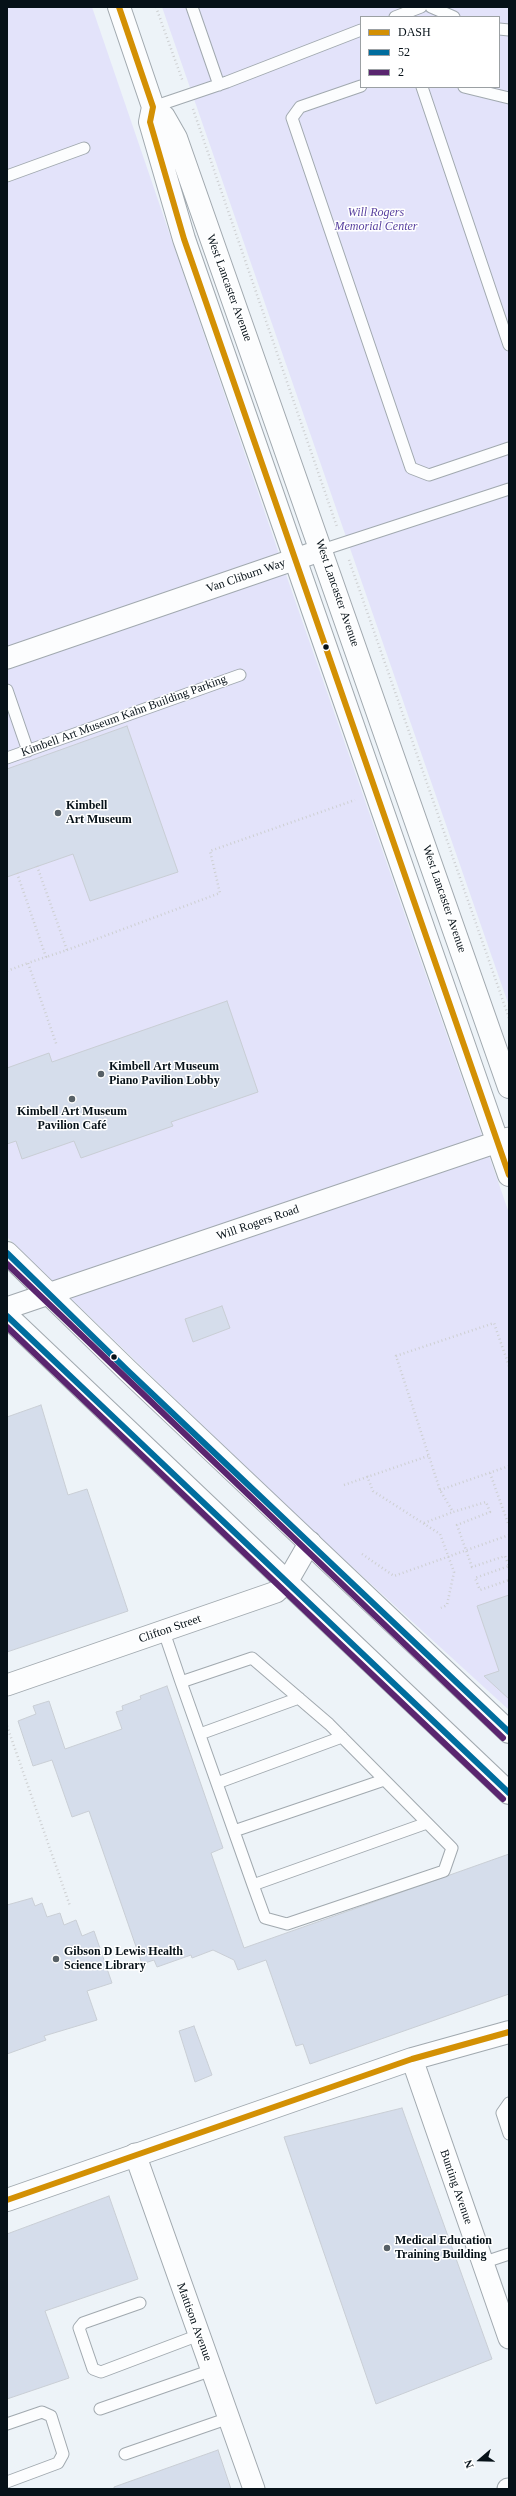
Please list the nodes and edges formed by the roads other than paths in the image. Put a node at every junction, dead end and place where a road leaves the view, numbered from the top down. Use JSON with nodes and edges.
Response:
{"nodes":[{"id":1,"x":118,"y":7,"type":"edge"},
{"id":2,"x":192,"y":7,"type":"edge"},
{"id":3,"x":421,"y":7,"type":"edge"},
{"id":4,"x":431,"y":7,"type":"edge"},
{"id":5,"x":398,"y":16,"type":"edge"},
{"id":6,"x":452,"y":16,"type":"edge"},
{"id":7,"x":360,"y":30,"type":"edge"},
{"id":8,"x":219,"y":85,"type":"junction"},
{"id":9,"x":360,"y":86,"type":"edge"},
{"id":10,"x":422,"y":88,"type":"edge"},
{"id":11,"x":468,"y":88,"type":"edge"},
{"id":12,"x":509,"y":98,"type":"edge"},
{"id":13,"x":152,"y":107,"type":"junction"},
{"id":14,"x":84,"y":148,"type":"dead end"},
{"id":15,"x":7,"y":176,"type":"edge"},
{"id":16,"x":509,"y":345,"type":"edge"},
{"id":17,"x":509,"y":448,"type":"edge"},
{"id":18,"x":509,"y":489,"type":"edge"},
{"id":19,"x":322,"y":550,"type":"junction"},
{"id":20,"x":294,"y":560,"type":"junction"},
{"id":21,"x":7,"y":658,"type":"edge"},
{"id":22,"x":240,"y":675,"type":"dead end"},
{"id":23,"x":7,"y":690,"type":"edge"},
{"id":24,"x":28,"y":751,"type":"junction"},
{"id":25,"x":7,"y":758,"type":"edge"},
{"id":26,"x":509,"y":1086,"type":"edge"},
{"id":27,"x":503,"y":1140,"type":"edge"},
{"id":28,"x":509,"y":1175,"type":"edge"},
{"id":29,"x":7,"y":1253,"type":"edge"},
{"id":30,"x":49,"y":1294,"type":"junction"},
{"id":31,"x":7,"y":1308,"type":"edge"},
{"id":32,"x":7,"y":1316,"type":"edge"},
{"id":33,"x":310,"y":1542,"type":"junction"},
{"id":34,"x":287,"y":1582,"type":"junction"},
{"id":35,"x":164,"y":1632,"type":"junction"},
{"id":36,"x":181,"y":1682,"type":"junction"},
{"id":37,"x":7,"y":1685,"type":"edge"},
{"id":38,"x":299,"y":1698,"type":"junction"},
{"id":39,"x":509,"y":1732,"type":"edge"},
{"id":40,"x":200,"y":1734,"type":"junction"},
{"id":41,"x":342,"y":1737,"type":"junction"},
{"id":42,"x":384,"y":1780,"type":"junction"},
{"id":43,"x":217,"y":1783,"type":"junction"},
{"id":44,"x":509,"y":1793,"type":"edge"},
{"id":45,"x":428,"y":1823,"type":"junction"},
{"id":46,"x":234,"y":1831,"type":"junction"},
{"id":47,"x":253,"y":1885,"type":"junction"},
{"id":48,"x":509,"y":2032,"type":"edge"},
{"id":49,"x":412,"y":2059,"type":"junction"},
{"id":50,"x":509,"y":2103,"type":"edge"},
{"id":51,"x":509,"y":2134,"type":"edge"},
{"id":52,"x":135,"y":2154,"type":"junction"},
{"id":53,"x":7,"y":2200,"type":"edge"},
{"id":54,"x":509,"y":2254,"type":"edge"},
{"id":55,"x":482,"y":2263,"type":"junction"},
{"id":56,"x":140,"y":2303,"type":"dead end"},
{"id":57,"x":199,"y":2335,"type":"junction"},
{"id":58,"x":509,"y":2338,"type":"edge"},
{"id":59,"x":212,"y":2370,"type":"junction"},
{"id":60,"x":100,"y":2409,"type":"dead end"},
{"id":61,"x":229,"y":2418,"type":"junction"},
{"id":62,"x":7,"y":2424,"type":"edge"},
{"id":63,"x":125,"y":2454,"type":"dead end"},
{"id":64,"x":7,"y":2482,"type":"edge"},
{"id":65,"x":254,"y":2489,"type":"edge"}],
"edges":[{"from":1,"to":13,"type":"main road","name":"West Lancaster Avenue"},
{"from":2,"to":8,"type":"lane"},
{"from":3,"to":5,"type":"lane"},
{"from":4,"to":6,"type":"lane"},
{"from":7,"to":8,"type":"lane"},
{"from":8,"to":13,"type":"lane"},
{"from":9,"to":17,"type":"lane"},
{"from":10,"to":16,"type":"lane"},
{"from":11,"to":12,"type":"lane"},
{"from":13,"to":19,"type":"main road","name":"West Lancaster Avenue"},
{"from":13,"to":20,"type":"main road","name":"West Lancaster Avenue"},
{"from":14,"to":15,"type":"lane"},
{"from":18,"to":19,"type":"lane","name":"Van Cliburn Way"},
{"from":19,"to":20,"type":"street","name":"Van Cliburn Way"},
{"from":19,"to":26,"type":"main road","name":"West Lancaster Avenue"},
{"from":20,"to":21,"type":"street","name":"Van Cliburn Way"},
{"from":20,"to":27,"type":"main road","name":"West Lancaster Avenue"},
{"from":22,"to":24,"type":"lane","name":"Kimbell Art Museum Kahn Building Parking"},
{"from":23,"to":24,"type":"lane"},
{"from":24,"to":25,"type":"lane","name":"Kimbell Art Museum Kahn Building Parking"},
{"from":27,"to":28,"type":"main road","name":"West Lancaster Avenue"},
{"from":27,"to":30,"type":"street","name":"Will Rogers Road"},
{"from":29,"to":30,"type":"main road"},
{"from":30,"to":31,"type":"street","name":"Will Rogers Road"},
{"from":30,"to":33,"type":"main road"},
{"from":32,"to":34,"type":"main road"},
{"from":33,"to":34,"type":"street","name":"Clifton Street"},
{"from":33,"to":39,"type":"main road"},
{"from":34,"to":35,"type":"street","name":"Clifton Street"},
{"from":34,"to":44,"type":"main road"},
{"from":35,"to":36,"type":"lane"},
{"from":35,"to":37,"type":"street","name":"Clifton Street"},
{"from":36,"to":38,"type":"lane"},
{"from":36,"to":40,"type":"lane"},
{"from":38,"to":40,"type":"lane"},
{"from":38,"to":41,"type":"lane"},
{"from":40,"to":43,"type":"lane"},
{"from":41,"to":42,"type":"lane"},
{"from":41,"to":43,"type":"lane"},
{"from":42,"to":45,"type":"lane"},
{"from":42,"to":46,"type":"lane"},
{"from":43,"to":46,"type":"lane"},
{"from":45,"to":47,"type":"lane"},
{"from":45,"to":47,"type":"lane"},
{"from":46,"to":47,"type":"lane"},
{"from":48,"to":49,"type":"main road"},
{"from":49,"to":52,"type":"main road"},
{"from":49,"to":55,"type":"street","name":"Bunting Avenue"},
{"from":50,"to":51,"type":"lane"},
{"from":52,"to":53,"type":"main road"},
{"from":52,"to":57,"type":"street","name":"Mattison Avenue"},
{"from":54,"to":55,"type":"lane"},
{"from":55,"to":58,"type":"street","name":"Bunting Avenue"},
{"from":56,"to":57,"type":"lane"},
{"from":57,"to":59,"type":"street","name":"Mattison Avenue"},
{"from":59,"to":60,"type":"lane"},
{"from":59,"to":61,"type":"street","name":"Mattison Avenue"},
{"from":61,"to":63,"type":"lane"},
{"from":61,"to":65,"type":"street","name":"Mattison Avenue"},
{"from":62,"to":64,"type":"lane"}]}
